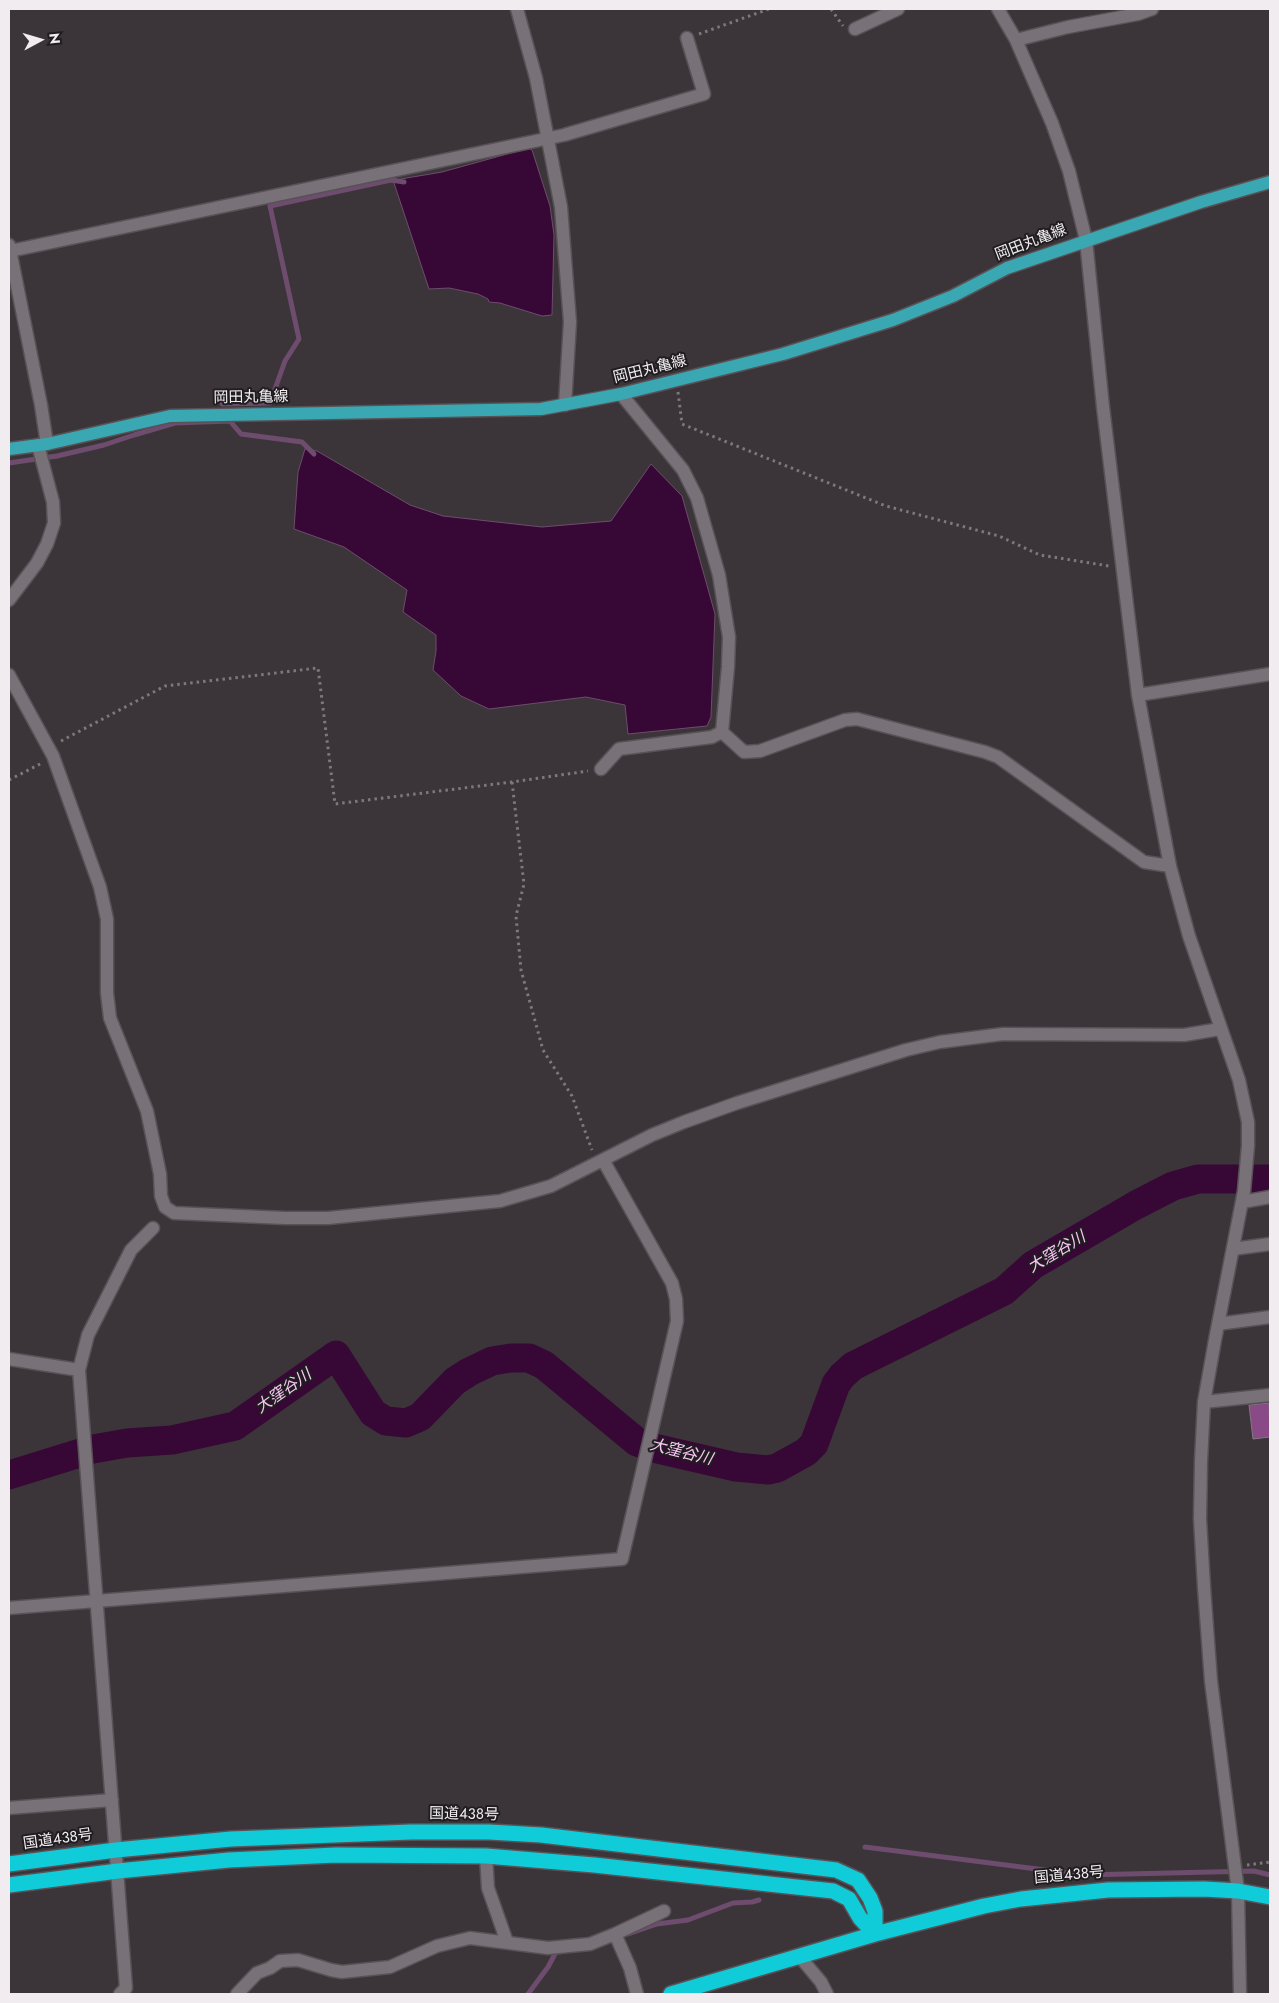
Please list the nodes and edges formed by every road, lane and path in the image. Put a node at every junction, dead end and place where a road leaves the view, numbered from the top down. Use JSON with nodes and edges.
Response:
{"nodes":[{"id":1,"x":517,"y":9,"type":"edge"},
{"id":2,"x":769,"y":9,"type":"edge"},
{"id":3,"x":898,"y":9,"type":"edge"},
{"id":4,"x":998,"y":9,"type":"edge"},
{"id":5,"x":1152,"y":9,"type":"edge"},
{"id":6,"x":854,"y":30,"type":"dead end"},
{"id":7,"x":688,"y":38,"type":"joint"},
{"id":8,"x":1016,"y":40,"type":"junction"},
{"id":9,"x":547,"y":138,"type":"junction"},
{"id":10,"x":1270,"y":182,"type":"edge"},
{"id":11,"x":1086,"y":240,"type":"junction"},
{"id":12,"x":9,"y":248,"type":"edge"},
{"id":13,"x":676,"y":380,"type":"junction"},
{"id":14,"x":621,"y":394,"type":"junction"},
{"id":15,"x":565,"y":405,"type":"junction"},
{"id":16,"x":9,"y":449,"type":"edge"},
{"id":17,"x":42,"y":451,"type":"junction"},
{"id":18,"x":1122,"y":568,"type":"junction"},
{"id":19,"x":9,"y":600,"type":"edge"},
{"id":20,"x":1270,"y":674,"type":"edge"},
{"id":21,"x":9,"y":675,"type":"edge"},
{"id":22,"x":1138,"y":695,"type":"junction"},
{"id":23,"x":722,"y":732,"type":"junction"},
{"id":24,"x":51,"y":751,"type":"junction"},
{"id":25,"x":601,"y":769,"type":"joint"},
{"id":26,"x":9,"y":780,"type":"edge"},
{"id":27,"x":512,"y":782,"type":"junction"},
{"id":28,"x":1170,"y":866,"type":"junction"},
{"id":29,"x":1220,"y":1029,"type":"junction"},
{"id":30,"x":600,"y":1161,"type":"junction"},
{"id":31,"x":1243,"y":1197,"type":"junction"},
{"id":32,"x":1270,"y":1197,"type":"edge"},
{"id":33,"x":153,"y":1228,"type":"dead end"},
{"id":34,"x":1270,"y":1244,"type":"edge"},
{"id":35,"x":1233,"y":1249,"type":"junction"},
{"id":36,"x":1270,"y":1317,"type":"edge"},
{"id":37,"x":1218,"y":1324,"type":"junction"},
{"id":38,"x":9,"y":1359,"type":"edge"},
{"id":39,"x":79,"y":1370,"type":"junction"},
{"id":40,"x":1270,"y":1394,"type":"edge"},
{"id":41,"x":1204,"y":1402,"type":"junction"},
{"id":42,"x":97,"y":1600,"type":"junction"},
{"id":43,"x":9,"y":1608,"type":"edge"},
{"id":44,"x":112,"y":1800,"type":"junction"},
{"id":45,"x":9,"y":1808,"type":"edge"},
{"id":46,"x":116,"y":1850,"type":"junction"},
{"id":47,"x":486,"y":1856,"type":"junction"},
{"id":48,"x":1270,"y":1862,"type":"edge"},
{"id":49,"x":9,"y":1864,"type":"edge"},
{"id":50,"x":118,"y":1871,"type":"junction"},
{"id":51,"x":1237,"y":1875,"type":"junction"},
{"id":52,"x":9,"y":1885,"type":"edge"},
{"id":53,"x":1270,"y":1897,"type":"edge"},
{"id":54,"x":664,"y":1911,"type":"dead end"},
{"id":55,"x":875,"y":1934,"type":"junction"},
{"id":56,"x":616,"y":1937,"type":"junction"},
{"id":57,"x":506,"y":1942,"type":"junction"},
{"id":58,"x":800,"y":1957,"type":"junction"},
{"id":59,"x":120,"y":1994,"type":"edge"},
{"id":60,"x":237,"y":1994,"type":"edge"},
{"id":61,"x":637,"y":1994,"type":"edge"},
{"id":62,"x":671,"y":1994,"type":"edge"},
{"id":63,"x":827,"y":1994,"type":"edge"},
{"id":64,"x":1240,"y":1994,"type":"edge"}],
"edges":[{"from":1,"to":9,"type":"street"},
{"from":2,"to":7,"type":"path"},
{"from":3,"to":6,"type":"street"},
{"from":4,"to":8,"type":"street"},
{"from":5,"to":8,"type":"street"},
{"from":7,"to":9,"type":"street"},
{"from":8,"to":11,"type":"street"},
{"from":9,"to":12,"type":"street"},
{"from":9,"to":15,"type":"street"},
{"from":10,"to":11,"type":"main road","name":"岡田丸亀線"},
{"from":11,"to":13,"type":"main road","name":"岡田丸亀線"},
{"from":11,"to":18,"type":"street"},
{"from":12,"to":17,"type":"street"},
{"from":13,"to":14,"type":"main road","name":"岡田丸亀線"},
{"from":13,"to":18,"type":"path"},
{"from":14,"to":15,"type":"main road","name":"岡田丸亀線"},
{"from":14,"to":23,"type":"street"},
{"from":15,"to":17,"type":"main road","name":"岡田丸亀線"},
{"from":16,"to":17,"type":"main road","name":"岡田丸亀線"},
{"from":17,"to":19,"type":"street"},
{"from":18,"to":22,"type":"street"},
{"from":20,"to":22,"type":"street"},
{"from":21,"to":24,"type":"street"},
{"from":22,"to":28,"type":"street"},
{"from":23,"to":25,"type":"street"},
{"from":23,"to":28,"type":"street"},
{"from":24,"to":26,"type":"path"},
{"from":24,"to":27,"type":"path"},
{"from":24,"to":30,"type":"street"},
{"from":25,"to":27,"type":"path"},
{"from":27,"to":30,"type":"path"},
{"from":28,"to":29,"type":"street"},
{"from":29,"to":30,"type":"street"},
{"from":29,"to":31,"type":"street"},
{"from":30,"to":42,"type":"street"},
{"from":31,"to":32,"type":"street"},
{"from":31,"to":35,"type":"street"},
{"from":33,"to":39,"type":"street"},
{"from":34,"to":35,"type":"street"},
{"from":35,"to":37,"type":"street"},
{"from":36,"to":37,"type":"street"},
{"from":37,"to":41,"type":"street"},
{"from":38,"to":39,"type":"street"},
{"from":39,"to":42,"type":"street"},
{"from":40,"to":41,"type":"street"},
{"from":41,"to":51,"type":"street"},
{"from":42,"to":43,"type":"street"},
{"from":42,"to":44,"type":"street"},
{"from":44,"to":45,"type":"street"},
{"from":44,"to":46,"type":"street"},
{"from":46,"to":49,"type":"highway","name":"国道438号"},
{"from":46,"to":50,"type":"street"},
{"from":46,"to":55,"type":"highway","name":"国道438号"},
{"from":47,"to":50,"type":"highway"},
{"from":47,"to":55,"type":"highway"},
{"from":47,"to":57,"type":"street"},
{"from":48,"to":51,"type":"path"},
{"from":50,"to":52,"type":"highway"},
{"from":50,"to":59,"type":"street"},
{"from":51,"to":53,"type":"highway","name":"国道438号"},
{"from":51,"to":55,"type":"highway","name":"国道438号"},
{"from":51,"to":64,"type":"street"},
{"from":54,"to":56,"type":"street"},
{"from":55,"to":58,"type":"highway","name":"国道438号"},
{"from":56,"to":57,"type":"street"},
{"from":56,"to":61,"type":"street"},
{"from":57,"to":60,"type":"street"},
{"from":58,"to":62,"type":"highway","name":"国道438号"},
{"from":58,"to":63,"type":"street"}]}
